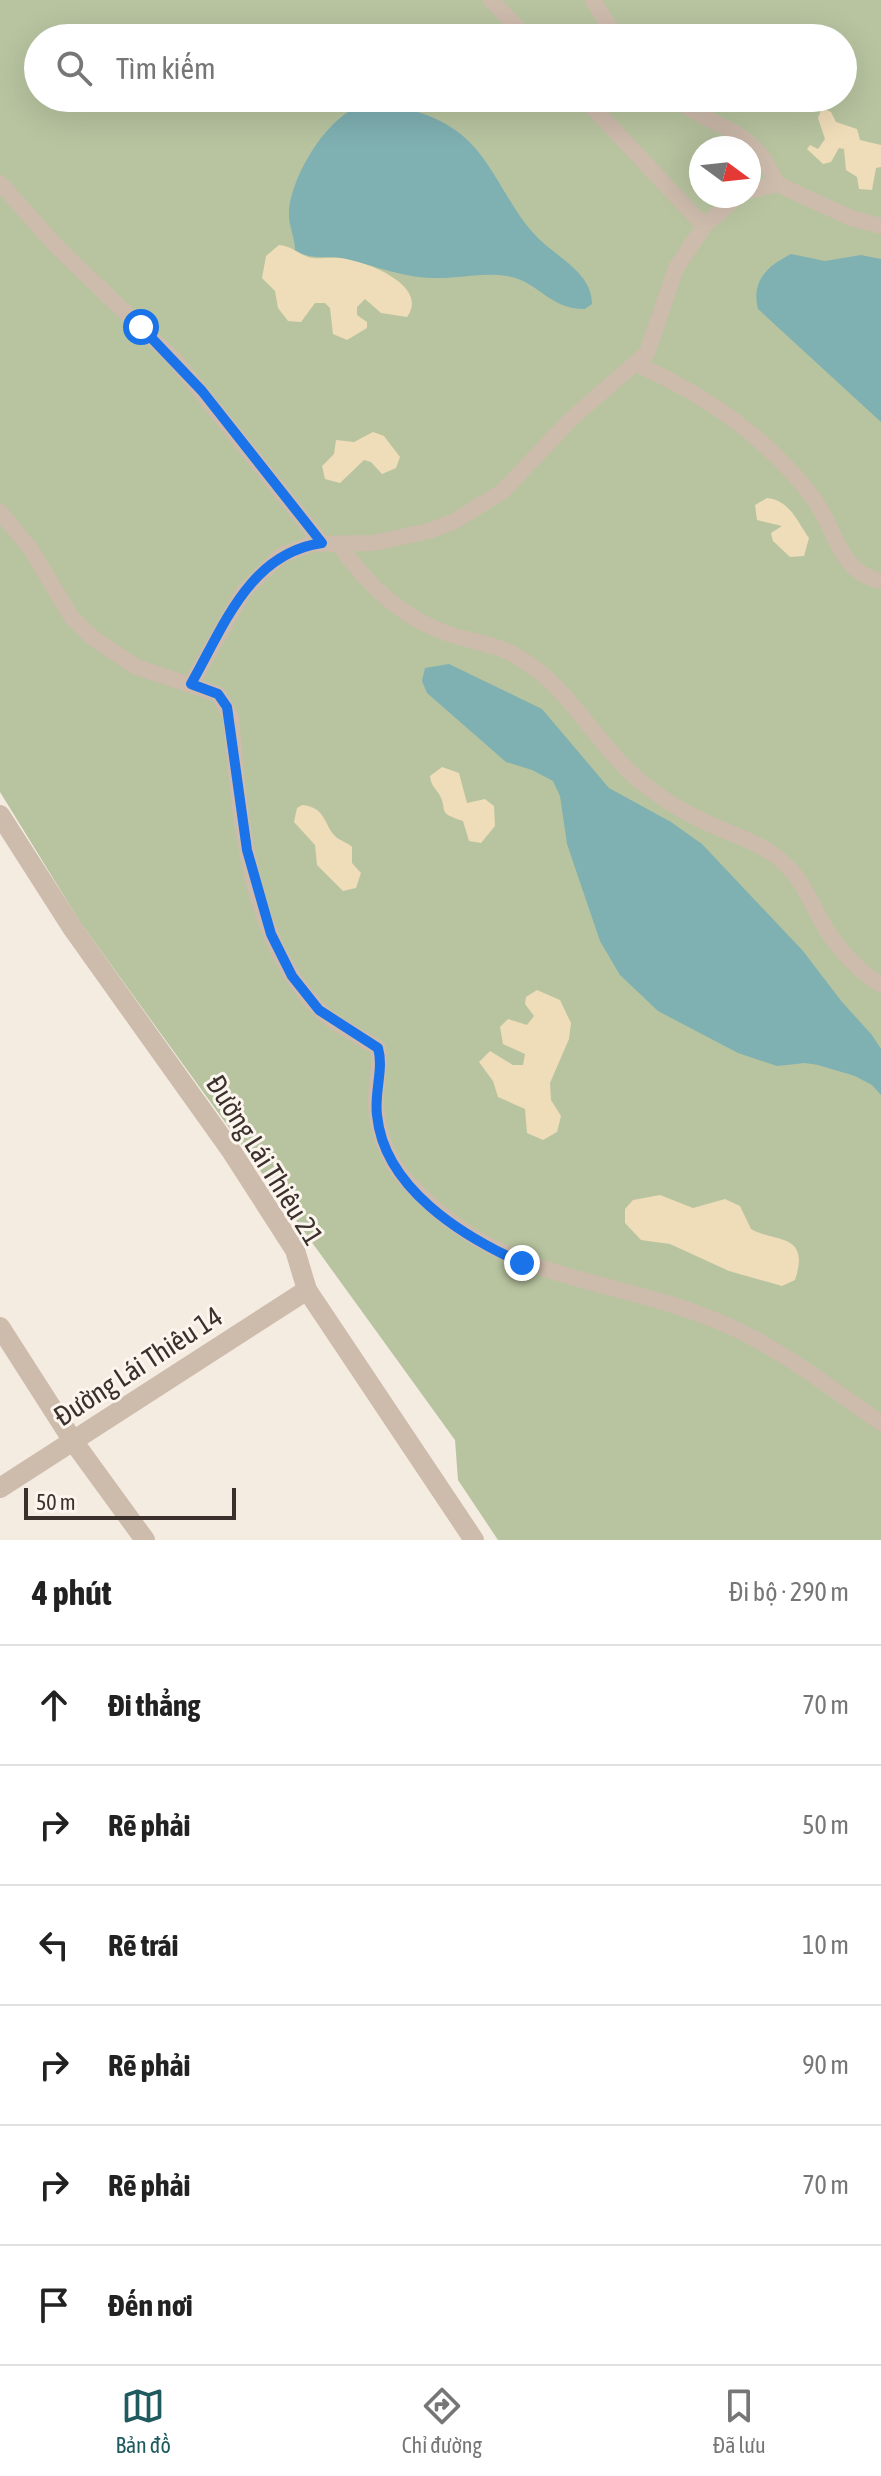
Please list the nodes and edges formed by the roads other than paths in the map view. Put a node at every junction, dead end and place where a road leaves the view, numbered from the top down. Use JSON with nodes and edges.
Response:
{"nodes":[{"id":1,"x":491,"y":0,"type":"edge"},
{"id":2,"x":593,"y":0,"type":"edge"},
{"id":3,"x":514,"y":24,"type":"edge"},
{"id":4,"x":608,"y":24,"type":"edge"},
{"id":5,"x":597,"y":112,"type":"edge"},
{"id":6,"x":699,"y":112,"type":"edge"},
{"id":7,"x":0,"y":183,"type":"edge"},
{"id":8,"x":777,"y":184,"type":"junction"},
{"id":9,"x":761,"y":188,"type":"edge"},
{"id":10,"x":724,"y":208,"type":"edge"},
{"id":11,"x":704,"y":226,"type":"junction"},
{"id":12,"x":881,"y":226,"type":"edge"},
{"id":13,"x":636,"y":364,"type":"junction"},
{"id":14,"x":0,"y":512,"type":"edge"},
{"id":15,"x":330,"y":543,"type":"junction"},
{"id":16,"x":881,"y":581,"type":"edge"},
{"id":17,"x":191,"y":684,"type":"junction"},
{"id":18,"x":0,"y":815,"type":"edge"},
{"id":19,"x":881,"y":985,"type":"edge"},
{"id":20,"x":307,"y":1290,"type":"junction"},
{"id":21,"x":0,"y":1327,"type":"edge"},
{"id":22,"x":881,"y":1423,"type":"edge"},
{"id":23,"x":73,"y":1441,"type":"junction"},
{"id":24,"x":0,"y":1488,"type":"edge"},
{"id":25,"x":145,"y":1540,"type":"edge"},
{"id":26,"x":474,"y":1540,"type":"edge"}],
"edges":[{"from":1,"to":3,"type":"lane"},
{"from":2,"to":4,"type":"lane"},
{"from":5,"to":11,"type":"lane"},
{"from":6,"to":8,"type":"lane"},
{"from":7,"to":15,"type":"lane"},
{"from":8,"to":9,"type":"lane"},
{"from":8,"to":12,"type":"lane"},
{"from":10,"to":11,"type":"lane"},
{"from":11,"to":13,"type":"lane"},
{"from":13,"to":15,"type":"lane"},
{"from":13,"to":16,"type":"lane"},
{"from":14,"to":17,"type":"lane"},
{"from":15,"to":17,"type":"lane"},
{"from":15,"to":19,"type":"lane"},
{"from":17,"to":22,"type":"lane"},
{"from":18,"to":20,"type":"street","name":"Đường Lái Thiêu 21"},
{"from":20,"to":23,"type":"street","name":"Đường Lái Thiêu 14"},
{"from":20,"to":26,"type":"street","name":"Đường Lái Thiêu 21"},
{"from":21,"to":23,"type":"street"},
{"from":23,"to":24,"type":"street","name":"Đường Lái Thiêu 14"},
{"from":23,"to":25,"type":"street"}]}
